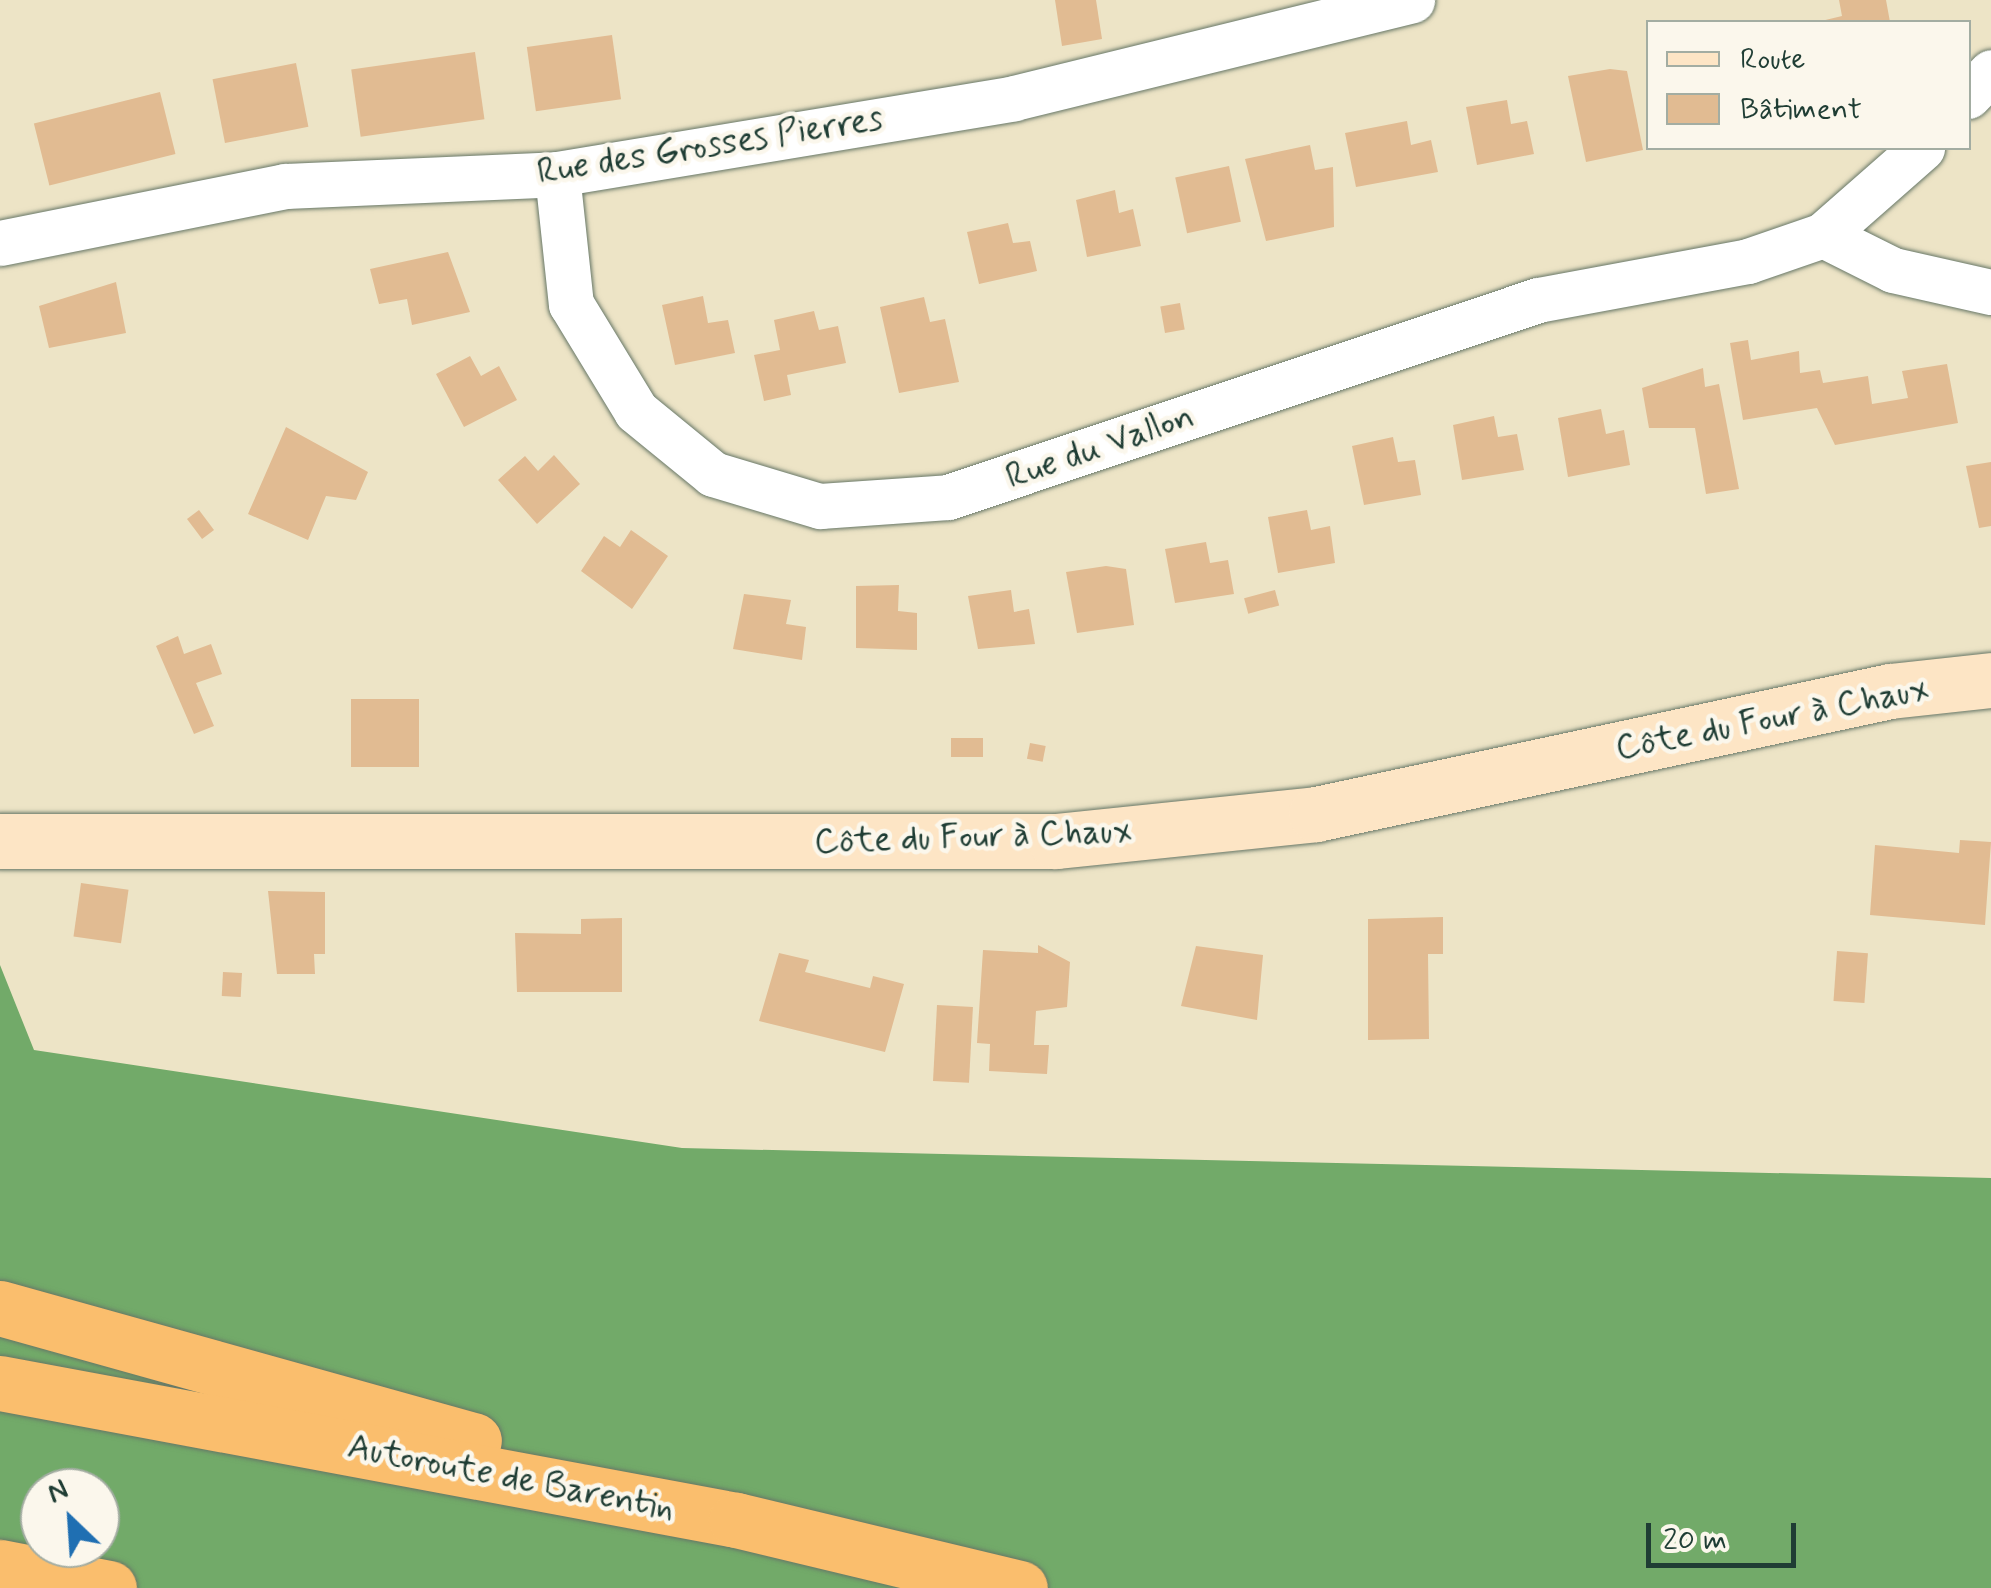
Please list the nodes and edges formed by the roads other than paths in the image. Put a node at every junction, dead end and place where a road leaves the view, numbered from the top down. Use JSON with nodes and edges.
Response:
{"nodes":[{"id":1,"x":1412,"y":0,"type":"edge"},
{"id":2,"x":1991,"y":72,"type":"edge"},
{"id":3,"x":1971,"y":93,"type":"edge"},
{"id":4,"x":1920,"y":150,"type":"edge"},
{"id":5,"x":556,"y":174,"type":"junction"},
{"id":6,"x":1823,"y":234,"type":"junction"},
{"id":7,"x":0,"y":244,"type":"edge"},
{"id":8,"x":1991,"y":292,"type":"edge"},
{"id":9,"x":1991,"y":680,"type":"edge"},
{"id":10,"x":0,"y":841,"type":"edge"},
{"id":11,"x":0,"y":1308,"type":"edge"},
{"id":12,"x":0,"y":1383,"type":"edge"},
{"id":13,"x":736,"y":1520,"type":"junction"},
{"id":14,"x":0,"y":1567,"type":"edge"},
{"id":15,"x":109,"y":1588,"type":"edge"},
{"id":16,"x":1020,"y":1588,"type":"edge"}],
"edges":[{"from":1,"to":5,"type":"street","name":"Rue des Grosses Pierres"},
{"from":2,"to":3,"type":"street"},
{"from":4,"to":6,"type":"street","name":"Rue du Vallon"},
{"from":5,"to":6,"type":"street","name":"Rue du Vallon"},
{"from":5,"to":7,"type":"street","name":"Rue des Grosses Pierres"},
{"from":6,"to":8,"type":"street"},
{"from":9,"to":10,"type":"street","name":"Côte du Four à Chaux"},
{"from":11,"to":13,"type":"highway"},
{"from":12,"to":13,"type":"highway","name":"Autoroute de Barentin"},
{"from":13,"to":16,"type":"highway","name":"Autoroute de Barentin"},
{"from":14,"to":15,"type":"highway"}]}
